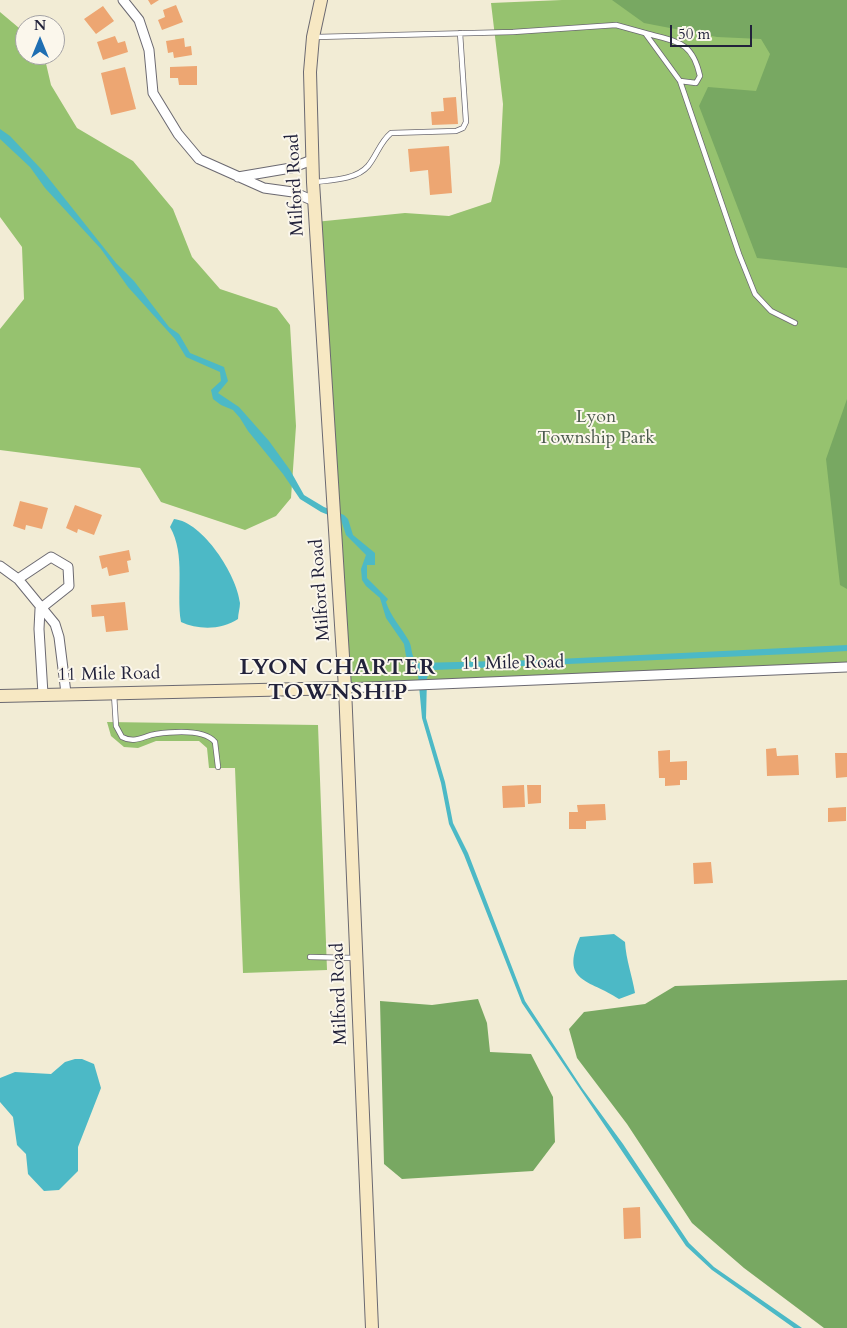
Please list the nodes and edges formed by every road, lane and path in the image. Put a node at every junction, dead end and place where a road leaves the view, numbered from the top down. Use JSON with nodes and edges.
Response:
{"nodes":[{"id":1,"x":123,"y":0,"type":"edge"},
{"id":2,"x":321,"y":0,"type":"edge"},
{"id":3,"x":460,"y":33,"type":"junction"},
{"id":4,"x":645,"y":33,"type":"junction"},
{"id":5,"x":313,"y":37,"type":"junction"},
{"id":6,"x":680,"y":81,"type":"junction"},
{"id":7,"x":312,"y":160,"type":"junction"},
{"id":8,"x":238,"y":176,"type":"junction"},
{"id":9,"x":313,"y":182,"type":"junction"},
{"id":10,"x":314,"y":201,"type":"junction"},
{"id":11,"x":795,"y":323,"type":"dead end"},
{"id":12,"x":0,"y":566,"type":"edge"},
{"id":13,"x":18,"y":579,"type":"junction"},
{"id":14,"x":40,"y":609,"type":"junction"},
{"id":15,"x":847,"y":667,"type":"edge"},
{"id":16,"x":345,"y":688,"type":"junction"},
{"id":17,"x":66,"y":693,"type":"junction"},
{"id":18,"x":114,"y":693,"type":"junction"},
{"id":19,"x":43,"y":694,"type":"junction"},
{"id":20,"x":0,"y":696,"type":"edge"},
{"id":21,"x":218,"y":767,"type":"dead end"},
{"id":22,"x":310,"y":957,"type":"dead end"},
{"id":23,"x":356,"y":958,"type":"junction"},
{"id":24,"x":372,"y":1328,"type":"edge"}],
"edges":[{"from":1,"to":8,"type":"street"},
{"from":2,"to":5,"type":"street","name":"Milford Road"},
{"from":3,"to":4,"type":"lane"},
{"from":3,"to":5,"type":"lane"},
{"from":3,"to":9,"type":"lane"},
{"from":4,"to":6,"type":"lane"},
{"from":4,"to":6,"type":"lane"},
{"from":5,"to":7,"type":"street","name":"Milford Road"},
{"from":6,"to":11,"type":"lane"},
{"from":7,"to":8,"type":"street"},
{"from":7,"to":9,"type":"street","name":"Milford Road"},
{"from":8,"to":10,"type":"street"},
{"from":9,"to":10,"type":"street","name":"Milford Road"},
{"from":10,"to":16,"type":"street","name":"Milford Road"},
{"from":12,"to":13,"type":"street"},
{"from":13,"to":14,"type":"street"},
{"from":13,"to":14,"type":"street"},
{"from":14,"to":17,"type":"street"},
{"from":14,"to":19,"type":"street"},
{"from":15,"to":16,"type":"street","name":"11 Mile Road"},
{"from":16,"to":18,"type":"street","name":"11 Mile Road"},
{"from":16,"to":23,"type":"street","name":"Milford Road"},
{"from":17,"to":18,"type":"street","name":"11 Mile Road"},
{"from":17,"to":19,"type":"street","name":"11 Mile Road"},
{"from":18,"to":21,"type":"lane"},
{"from":19,"to":20,"type":"street","name":"11 Mile Road"},
{"from":22,"to":23,"type":"lane"},
{"from":23,"to":24,"type":"street","name":"Milford Road"}]}
